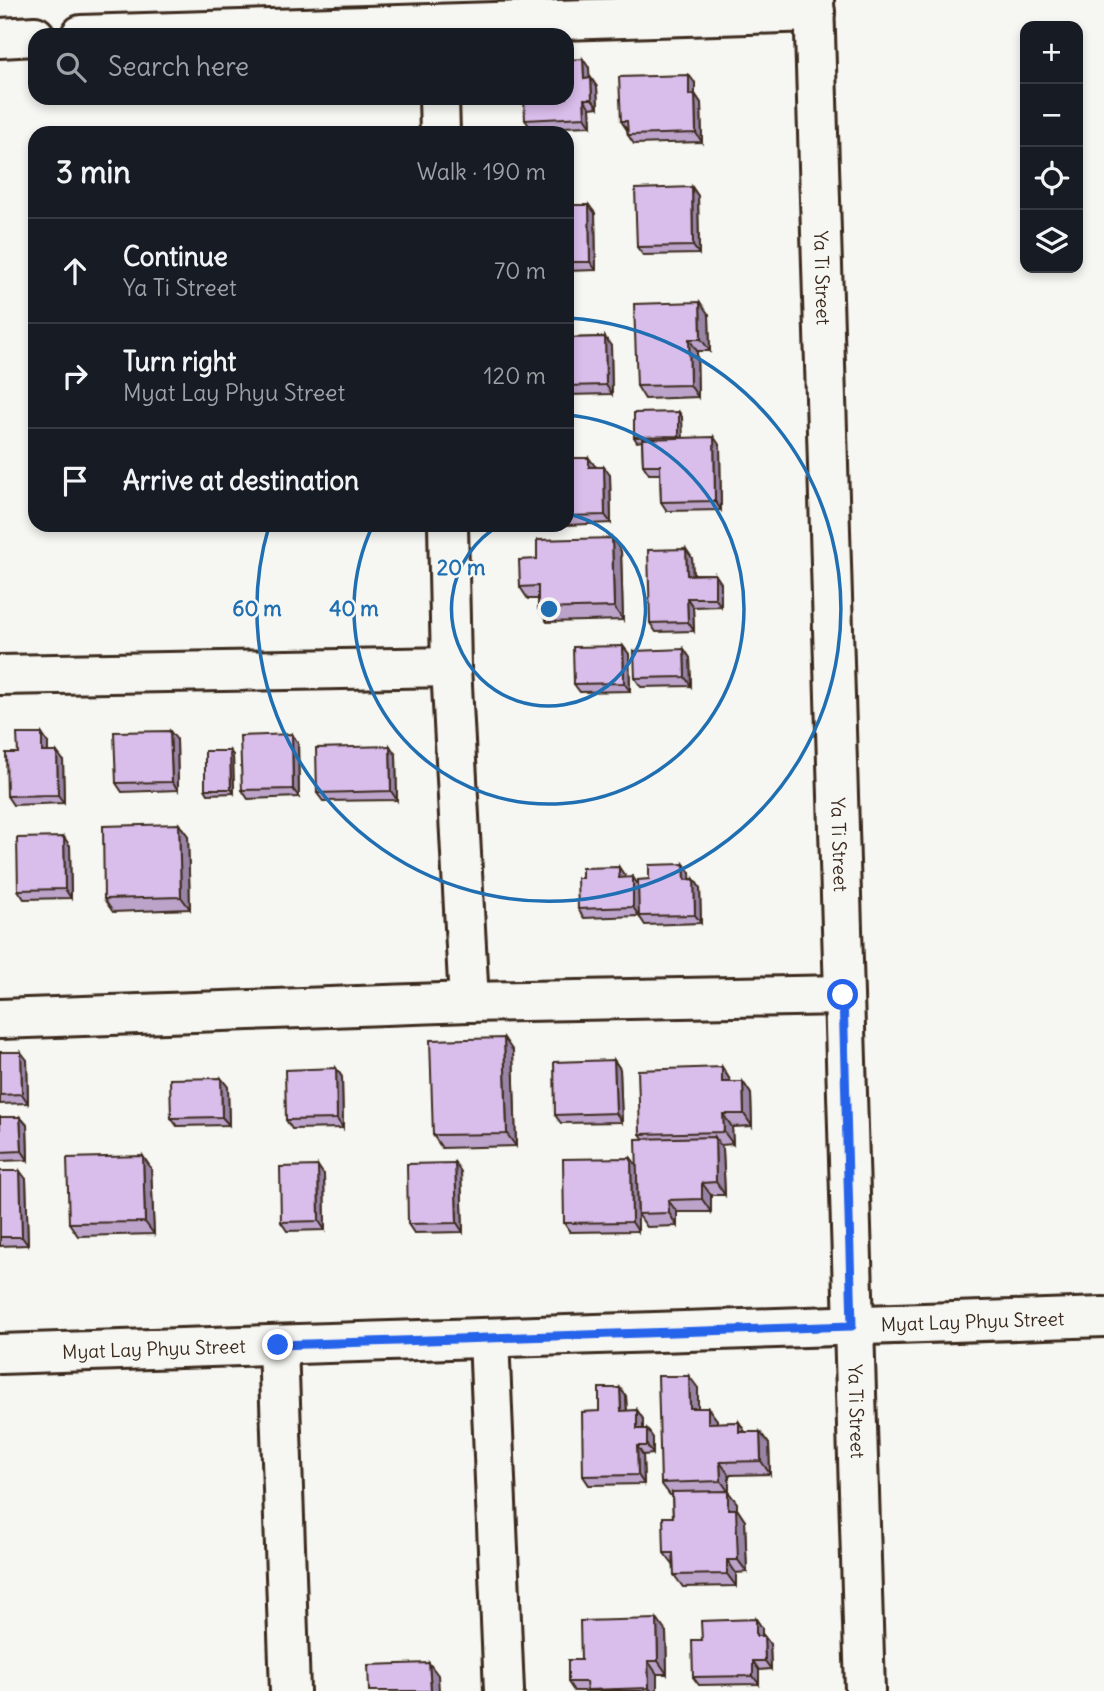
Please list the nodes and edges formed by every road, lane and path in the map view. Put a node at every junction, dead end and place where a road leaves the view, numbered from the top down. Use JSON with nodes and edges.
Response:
{"nodes":[{"id":1,"x":814,"y":6,"type":"edge"},
{"id":2,"x":453,"y":28,"type":"edge"},
{"id":3,"x":28,"y":36,"type":"edge"},
{"id":4,"x":0,"y":38,"type":"edge"},
{"id":5,"x":439,"y":105,"type":"edge"},
{"id":6,"x":440,"y":126,"type":"edge"},
{"id":7,"x":448,"y":532,"type":"edge"},
{"id":8,"x":452,"y":667,"type":"junction"},
{"id":9,"x":0,"y":675,"type":"edge"},
{"id":10,"x":843,"y":995,"type":"junction"},
{"id":11,"x":469,"y":1002,"type":"junction"},
{"id":12,"x":0,"y":1019,"type":"edge"},
{"id":13,"x":1104,"y":1317,"type":"edge"},
{"id":14,"x":852,"y":1326,"type":"junction"},
{"id":15,"x":489,"y":1338,"type":"junction"},
{"id":16,"x":278,"y":1345,"type":"junction"},
{"id":17,"x":0,"y":1354,"type":"edge"},
{"id":18,"x":289,"y":1691,"type":"edge"},
{"id":19,"x":504,"y":1691,"type":"edge"},
{"id":20,"x":865,"y":1691,"type":"edge"}],
"edges":[{"from":1,"to":2,"type":"street"},
{"from":1,"to":10,"type":"street","name":"Ya Ti Street"},
{"from":3,"to":4,"type":"street"},
{"from":5,"to":6,"type":"street"},
{"from":7,"to":8,"type":"street"},
{"from":8,"to":9,"type":"street"},
{"from":8,"to":11,"type":"street"},
{"from":10,"to":11,"type":"street"},
{"from":10,"to":14,"type":"street","name":"Ya Ti Street"},
{"from":11,"to":12,"type":"street"},
{"from":13,"to":14,"type":"street","name":"Myat Lay Phyu Street"},
{"from":14,"to":15,"type":"street","name":"Myat Lay Phyu Street"},
{"from":14,"to":20,"type":"street","name":"Ya Ti Street"},
{"from":15,"to":16,"type":"street","name":"Myat Lay Phyu Street"},
{"from":15,"to":19,"type":"street"},
{"from":16,"to":17,"type":"street","name":"Myat Lay Phyu Street"},
{"from":16,"to":18,"type":"street"}]}
